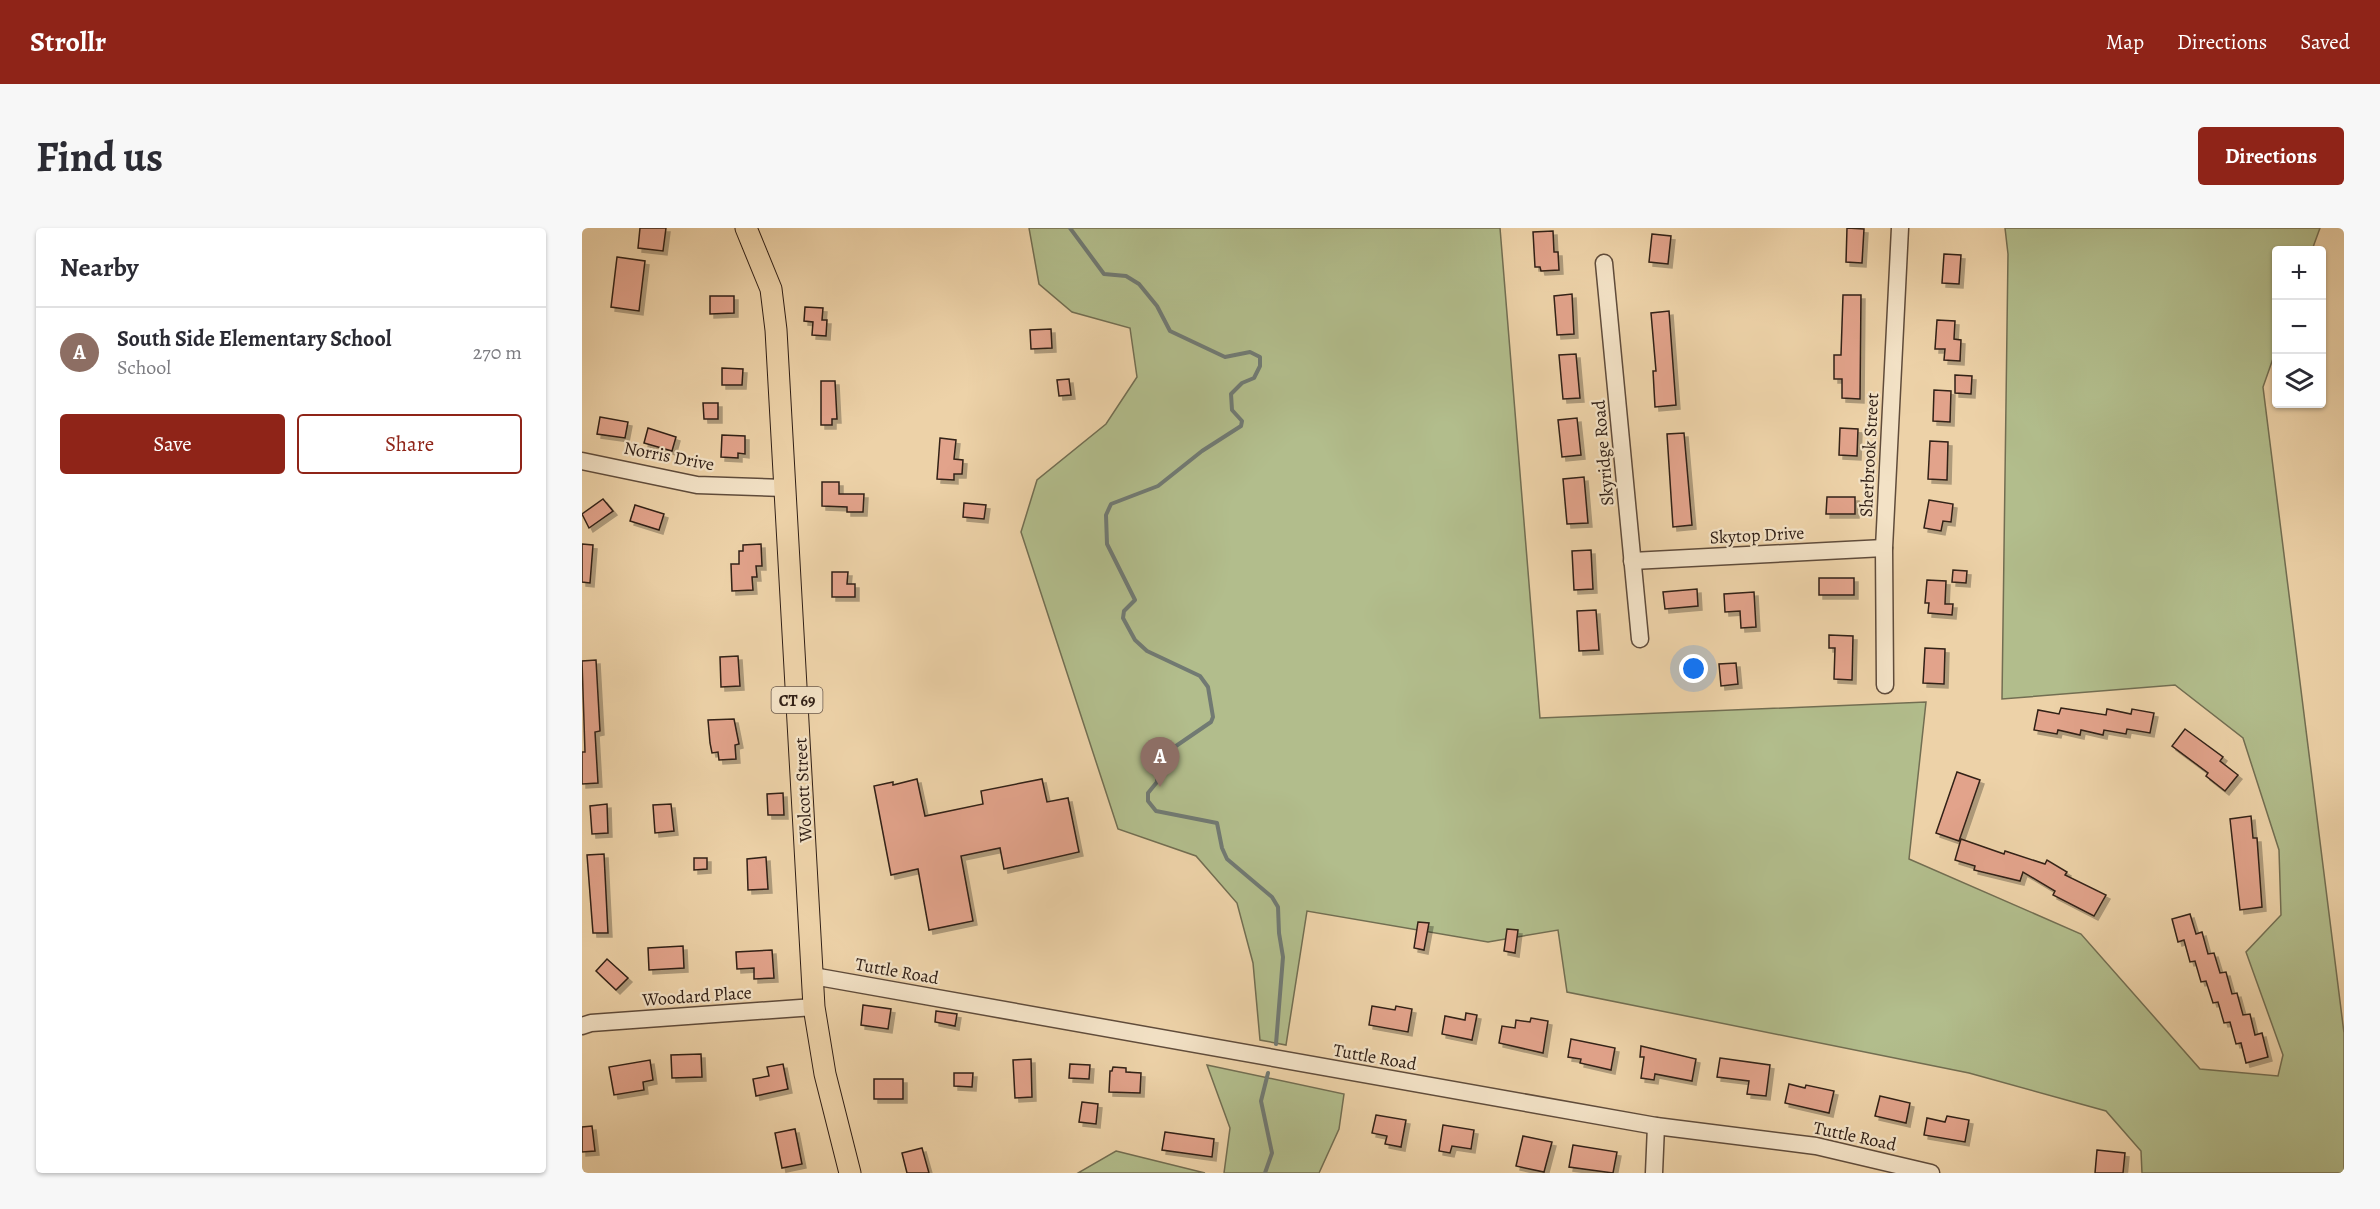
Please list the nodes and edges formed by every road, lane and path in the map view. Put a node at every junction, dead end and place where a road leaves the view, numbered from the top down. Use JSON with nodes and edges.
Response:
{"nodes":[{"id":1,"x":746,"y":228,"type":"edge"},
{"id":2,"x":1899,"y":228,"type":"edge"},
{"id":3,"x":1604,"y":263,"type":"dead end"},
{"id":4,"x":582,"y":460,"type":"edge"},
{"id":5,"x":784,"y":488,"type":"junction"},
{"id":6,"x":1884,"y":548,"type":"junction"},
{"id":7,"x":1632,"y":561,"type":"junction"},
{"id":8,"x":1640,"y":639,"type":"dead end"},
{"id":9,"x":1885,"y":685,"type":"dead end"},
{"id":10,"x":813,"y":975,"type":"junction"},
{"id":11,"x":814,"y":1007,"type":"junction"},
{"id":12,"x":582,"y":1026,"type":"edge"},
{"id":13,"x":1656,"y":1126,"type":"junction"},
{"id":14,"x":850,"y":1173,"type":"edge"},
{"id":15,"x":1654,"y":1173,"type":"edge"},
{"id":16,"x":1931,"y":1173,"type":"edge"}],
"edges":[{"from":1,"to":5,"type":"main road","name":"Wolcott Street","number":"CT 69"},
{"from":2,"to":6,"type":"street","name":"Sherbrook Street"},
{"from":3,"to":7,"type":"street","name":"Skyridge Road"},
{"from":4,"to":5,"type":"street","name":"Norris Drive"},
{"from":5,"to":10,"type":"main road","name":"Wolcott Street","number":"CT 69"},
{"from":6,"to":7,"type":"street","name":"Skytop Drive"},
{"from":6,"to":9,"type":"street","name":"Sherbrook Street"},
{"from":7,"to":8,"type":"street","name":"Skyridge Road"},
{"from":10,"to":11,"type":"main road","name":"Wolcott Street","number":"CT 69"},
{"from":10,"to":13,"type":"street","name":"Tuttle Road"},
{"from":11,"to":12,"type":"street","name":"Woodard Place"},
{"from":11,"to":14,"type":"main road","name":"Wolcott Street","number":"CT 69"},
{"from":13,"to":15,"type":"street"},
{"from":13,"to":16,"type":"street","name":"Tuttle Road"}]}
